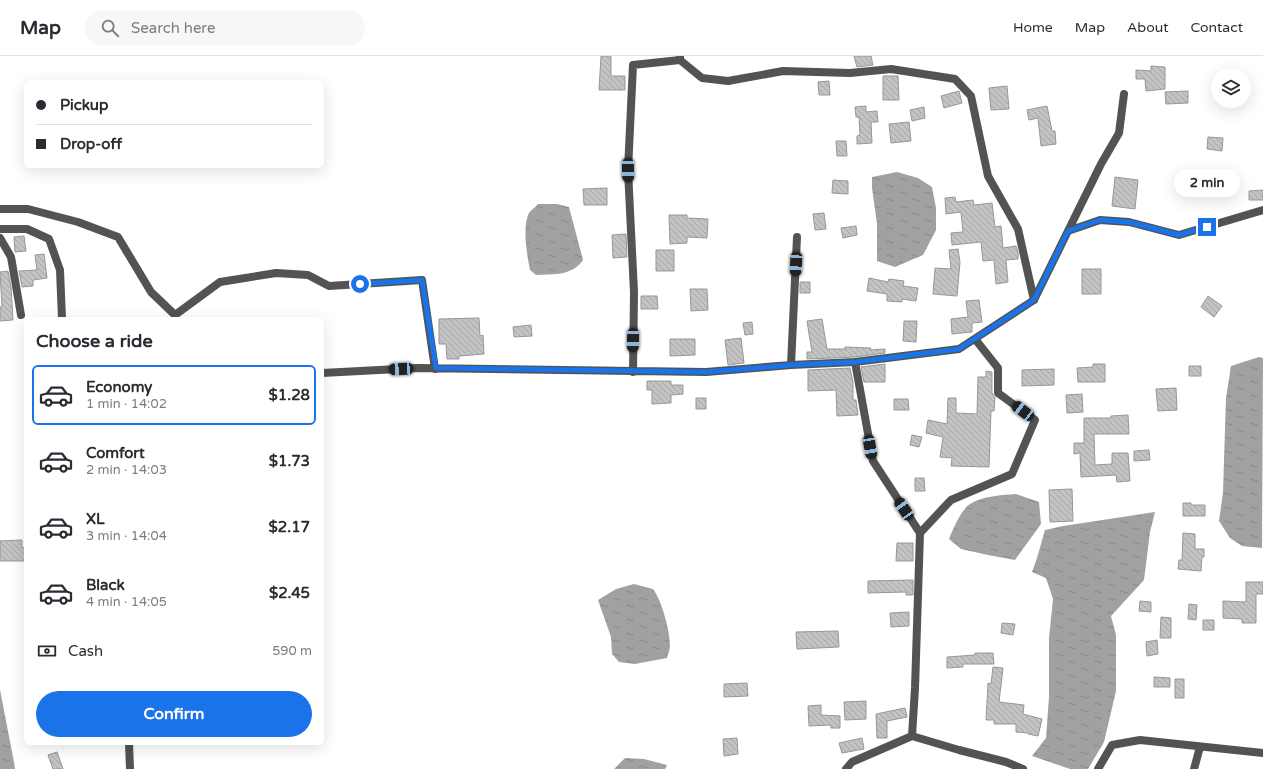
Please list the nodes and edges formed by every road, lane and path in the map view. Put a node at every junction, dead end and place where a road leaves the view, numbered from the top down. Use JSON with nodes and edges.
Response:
{"nodes":[{"id":1,"x":680,"y":58,"type":"edge"},
{"id":2,"x":1124,"y":94,"type":"dead end"},
{"id":3,"x":0,"y":209,"type":"edge"},
{"id":4,"x":1263,"y":210,"type":"edge"},
{"id":5,"x":0,"y":229,"type":"edge"},
{"id":6,"x":1068,"y":231,"type":"junction"},
{"id":7,"x":797,"y":237,"type":"dead end"},
{"id":8,"x":0,"y":238,"type":"edge"},
{"id":9,"x":1034,"y":300,"type":"junction"},
{"id":10,"x":21,"y":315,"type":"dead end"},
{"id":11,"x":62,"y":317,"type":"edge"},
{"id":12,"x":975,"y":339,"type":"junction"},
{"id":13,"x":856,"y":362,"type":"junction"},
{"id":14,"x":791,"y":365,"type":"junction"},
{"id":15,"x":436,"y":368,"type":"junction"},
{"id":16,"x":633,"y":372,"type":"junction"},
{"id":17,"x":324,"y":374,"type":"edge"},
{"id":18,"x":920,"y":533,"type":"junction"},
{"id":19,"x":912,"y":736,"type":"junction"},
{"id":20,"x":129,"y":745,"type":"edge"},
{"id":21,"x":1200,"y":747,"type":"junction"},
{"id":22,"x":1263,"y":753,"type":"edge"},
{"id":23,"x":130,"y":769,"type":"edge"},
{"id":24,"x":846,"y":769,"type":"edge"},
{"id":25,"x":1023,"y":769,"type":"edge"},
{"id":26,"x":1098,"y":769,"type":"edge"},
{"id":27,"x":1194,"y":769,"type":"edge"}],
"edges":[{"from":1,"to":9,"type":"street"},
{"from":1,"to":16,"type":"street"},
{"from":2,"to":6,"type":"street"},
{"from":3,"to":15,"type":"street"},
{"from":4,"to":6,"type":"street"},
{"from":5,"to":11,"type":"street"},
{"from":6,"to":9,"type":"street"},
{"from":7,"to":14,"type":"street"},
{"from":8,"to":10,"type":"street"},
{"from":9,"to":12,"type":"street"},
{"from":12,"to":13,"type":"street"},
{"from":12,"to":18,"type":"street"},
{"from":13,"to":14,"type":"street"},
{"from":13,"to":18,"type":"street"},
{"from":14,"to":16,"type":"street"},
{"from":15,"to":16,"type":"street"},
{"from":15,"to":17,"type":"street"},
{"from":18,"to":19,"type":"street"},
{"from":19,"to":24,"type":"street"},
{"from":19,"to":25,"type":"street"},
{"from":20,"to":23,"type":"street"},
{"from":21,"to":22,"type":"street"},
{"from":21,"to":26,"type":"street"},
{"from":21,"to":27,"type":"street"}]}
